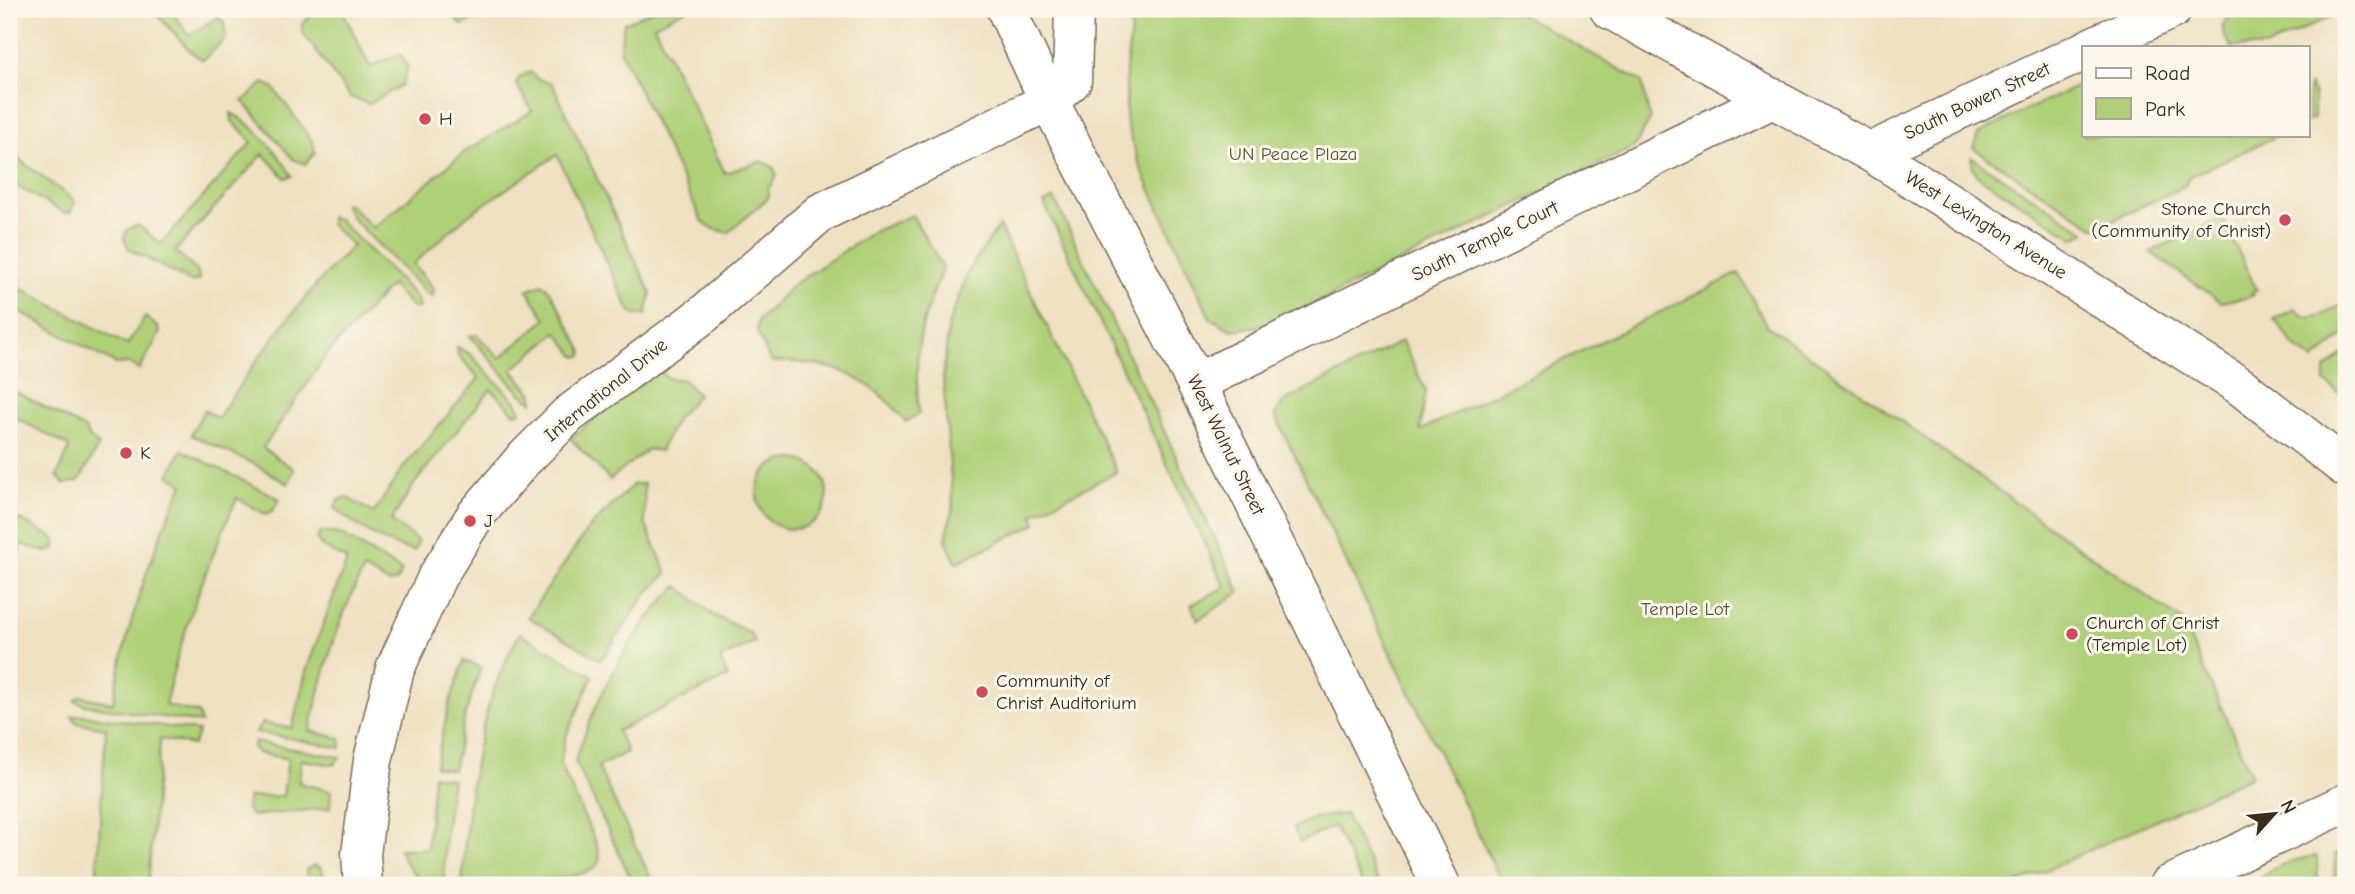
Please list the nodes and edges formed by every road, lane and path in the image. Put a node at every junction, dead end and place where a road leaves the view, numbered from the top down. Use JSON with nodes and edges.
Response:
{"nodes":[{"id":1,"x":1006,"y":9,"type":"edge"},
{"id":2,"x":1074,"y":9,"type":"edge"},
{"id":3,"x":1609,"y":9,"type":"edge"},
{"id":4,"x":2173,"y":9,"type":"edge"},
{"id":5,"x":2093,"y":46,"type":"edge"},
{"id":6,"x":2082,"y":52,"type":"edge"},
{"id":7,"x":1774,"y":98,"type":"junction"},
{"id":8,"x":1049,"y":101,"type":"junction"},
{"id":9,"x":1870,"y":152,"type":"junction"},
{"id":10,"x":1196,"y":383,"type":"junction"},
{"id":11,"x":2346,"y":468,"type":"edge"},
{"id":12,"x":2346,"y":803,"type":"edge"},
{"id":13,"x":363,"y":885,"type":"edge"},
{"id":14,"x":1441,"y":885,"type":"edge"},
{"id":15,"x":2169,"y":885,"type":"edge"}],
"edges":[{"from":1,"to":8,"type":"street","name":"West Walnut Street"},
{"from":2,"to":8,"type":"street"},
{"from":3,"to":7,"type":"street","name":"West Lexington Avenue"},
{"from":4,"to":5,"type":"street"},
{"from":6,"to":9,"type":"street","name":"South Bowen Street"},
{"from":7,"to":9,"type":"street","name":"West Lexington Avenue"},
{"from":7,"to":10,"type":"street","name":"South Temple Court"},
{"from":8,"to":10,"type":"street","name":"West Walnut Street"},
{"from":8,"to":13,"type":"street","name":"International Drive"},
{"from":9,"to":11,"type":"street","name":"West Lexington Avenue"},
{"from":10,"to":14,"type":"street","name":"West Walnut Street"},
{"from":12,"to":15,"type":"street"}]}
